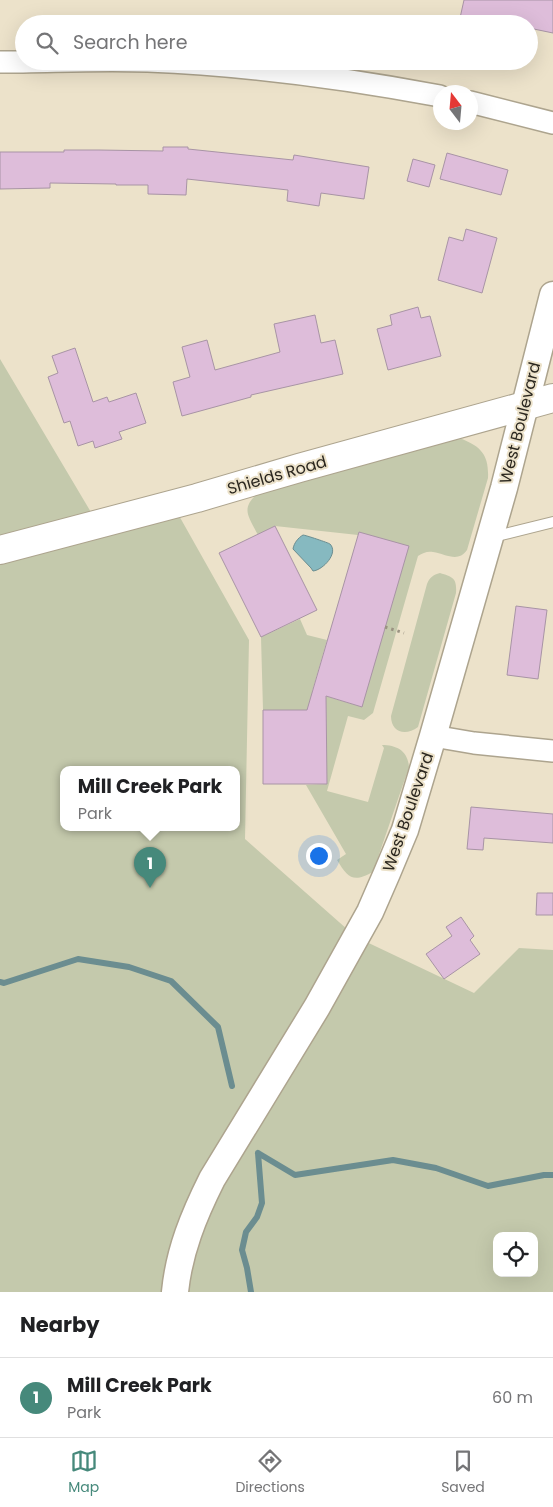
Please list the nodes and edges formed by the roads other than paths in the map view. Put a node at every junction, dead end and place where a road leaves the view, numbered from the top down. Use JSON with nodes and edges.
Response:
{"nodes":[{"id":1,"x":0,"y":62,"type":"edge"},
{"id":2,"x":15,"y":62,"type":"edge"},
{"id":3,"x":257,"y":70,"type":"edge"},
{"id":4,"x":433,"y":95,"type":"edge"},
{"id":5,"x":478,"y":104,"type":"edge"},
{"id":6,"x":553,"y":123,"type":"edge"},
{"id":7,"x":553,"y":295,"type":"edge"},
{"id":8,"x":553,"y":398,"type":"edge"},
{"id":9,"x":524,"y":406,"type":"junction"},
{"id":10,"x":553,"y":522,"type":"edge"},
{"id":11,"x":489,"y":538,"type":"junction"},
{"id":12,"x":0,"y":550,"type":"edge"},
{"id":13,"x":433,"y":736,"type":"junction"},
{"id":14,"x":553,"y":752,"type":"edge"},
{"id":15,"x":175,"y":1292,"type":"edge"}],
"edges":[{"from":1,"to":2,"type":"street"},
{"from":3,"to":4,"type":"street"},
{"from":5,"to":6,"type":"street"},
{"from":7,"to":9,"type":"street","name":"West Boulevard"},
{"from":8,"to":9,"type":"main road","name":"Shields Road"},
{"from":9,"to":11,"type":"street","name":"West Boulevard"},
{"from":9,"to":12,"type":"main road","name":"Shields Road"},
{"from":10,"to":11,"type":"lane"},
{"from":11,"to":13,"type":"street","name":"West Boulevard"},
{"from":13,"to":14,"type":"street"},
{"from":13,"to":15,"type":"street","name":"West Boulevard"}]}
